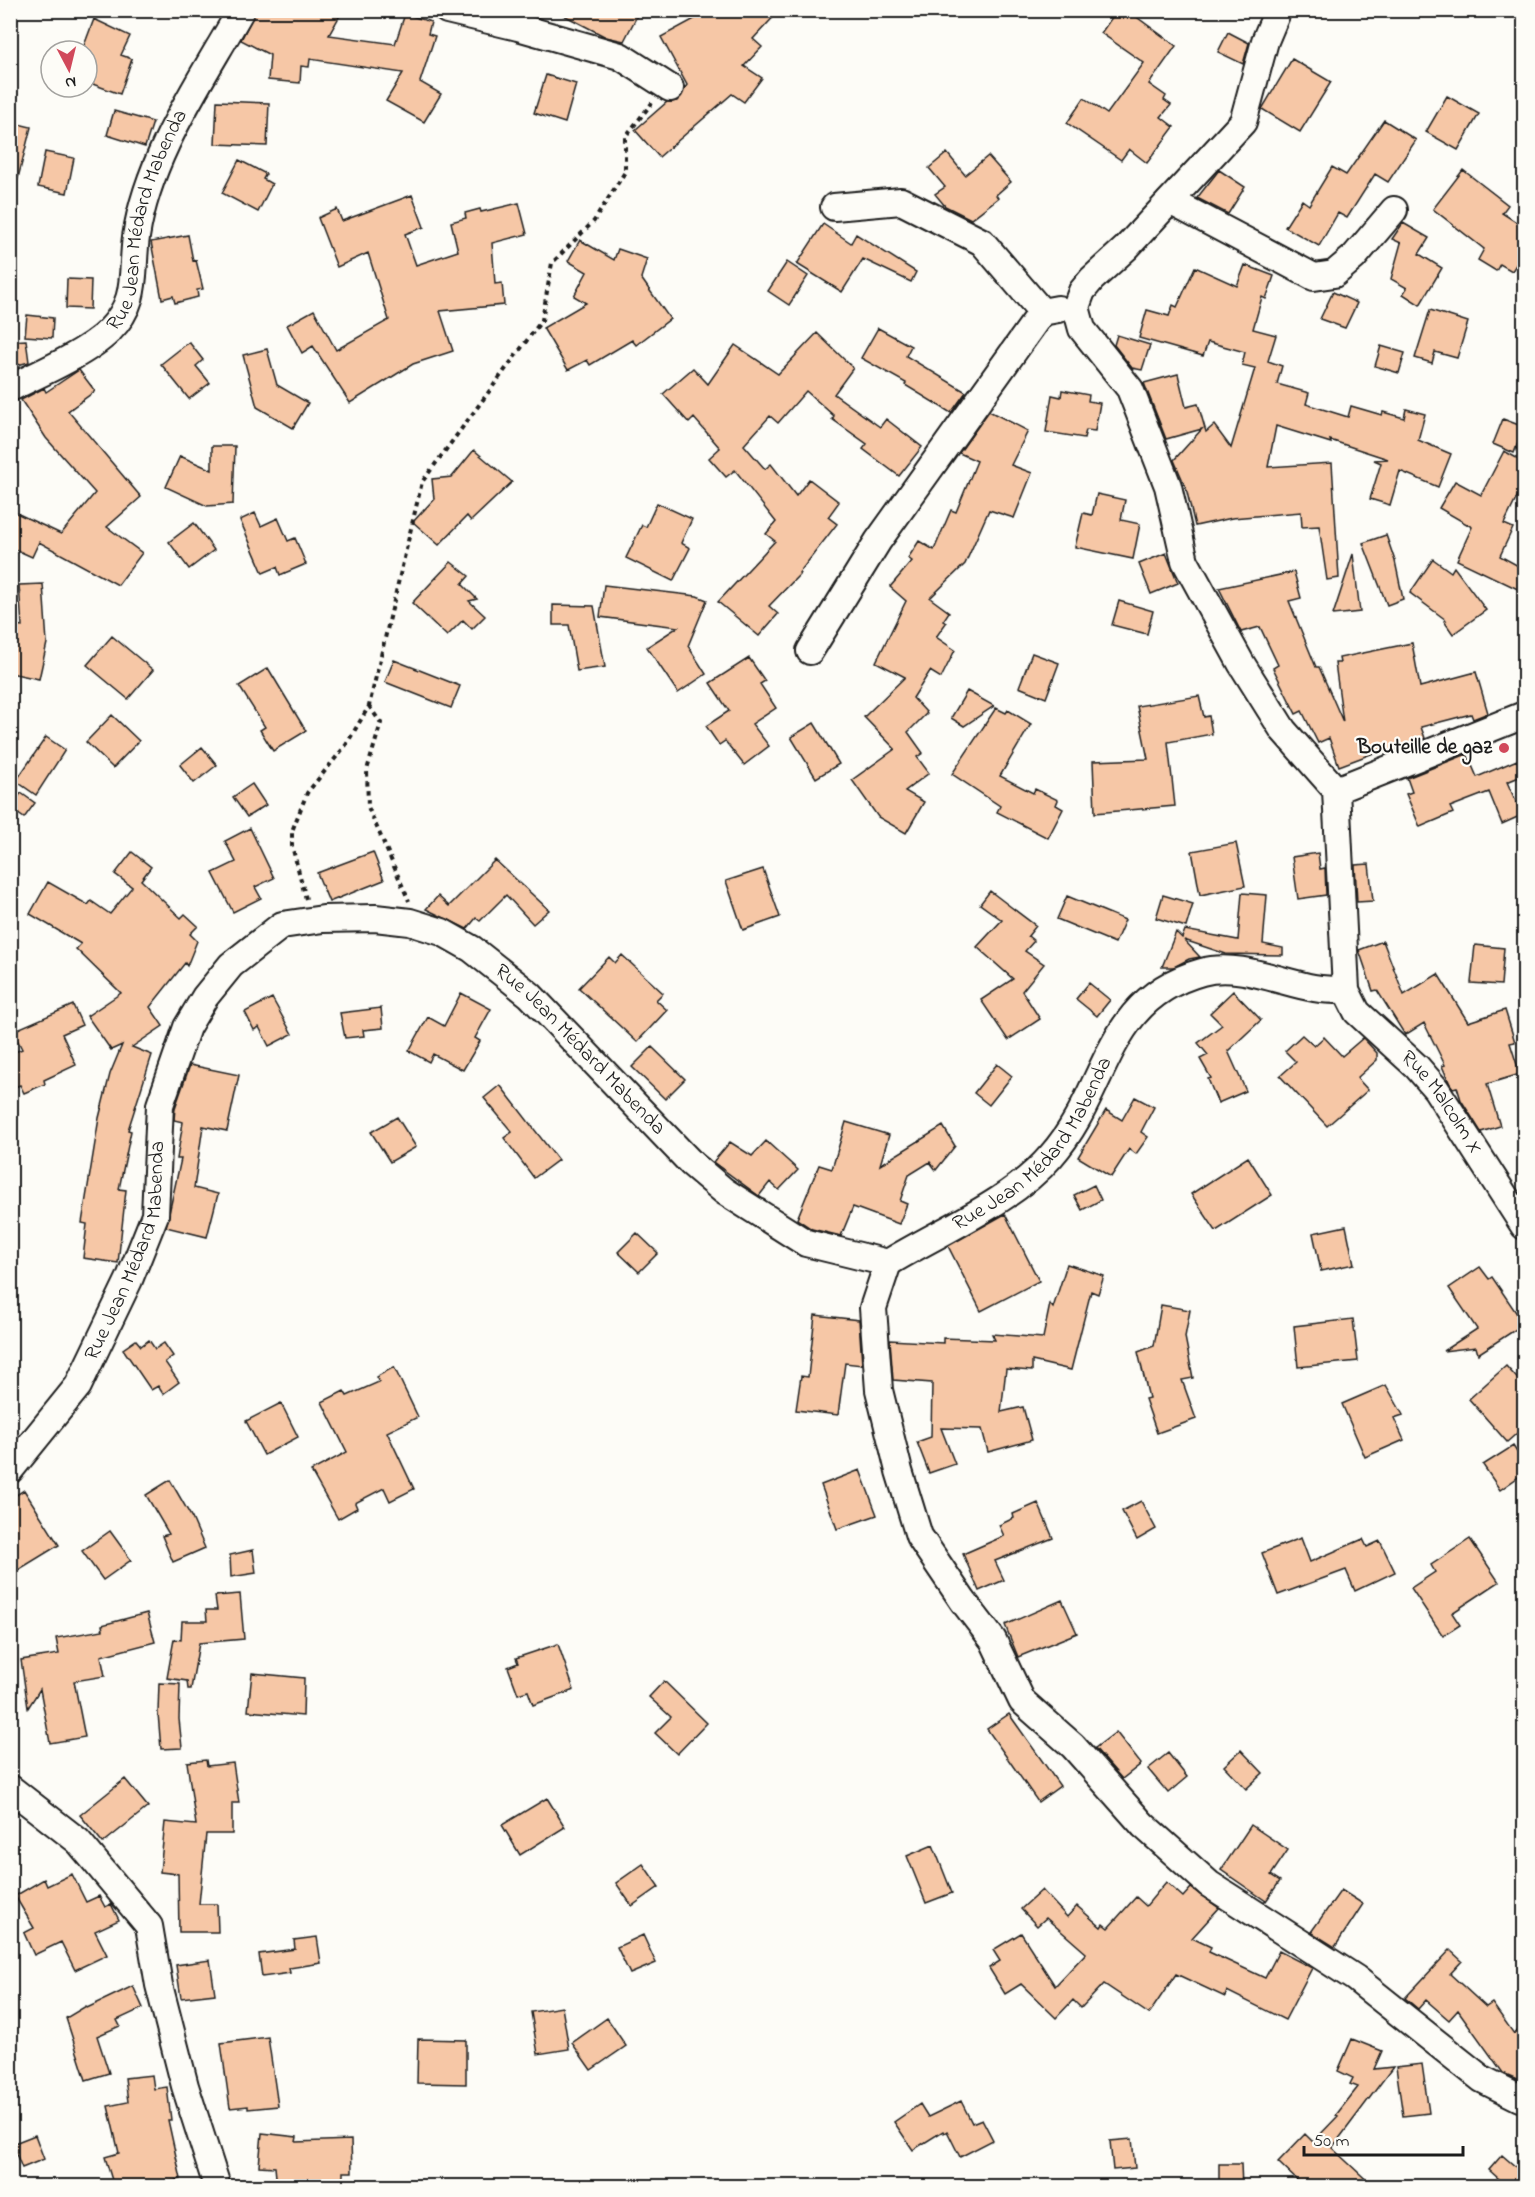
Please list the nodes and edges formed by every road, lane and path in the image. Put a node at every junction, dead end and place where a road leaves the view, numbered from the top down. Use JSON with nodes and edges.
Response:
{"nodes":[{"id":1,"x":241,"y":10,"type":"edge"},
{"id":2,"x":447,"y":10,"type":"edge"},
{"id":3,"x":1278,"y":10,"type":"edge"},
{"id":4,"x":670,"y":88,"type":"joint"},
{"id":5,"x":1170,"y":201,"type":"junction"},
{"id":6,"x":834,"y":207,"type":"dead end"},
{"id":7,"x":1394,"y":210,"type":"dead end"},
{"id":8,"x":1076,"y":307,"type":"junction"},
{"id":9,"x":1041,"y":312,"type":"junction"},
{"id":10,"x":10,"y":388,"type":"edge"},
{"id":11,"x":810,"y":651,"type":"dead end"},
{"id":12,"x":369,"y":706,"type":"junction"},
{"id":13,"x":1524,"y":715,"type":"edge"},
{"id":14,"x":1336,"y":790,"type":"junction"},
{"id":15,"x":306,"y":902,"type":"dead end"},
{"id":16,"x":412,"y":909,"type":"dead end"},
{"id":17,"x":1346,"y":990,"type":"junction"},
{"id":18,"x":1524,"y":1226,"type":"edge"},
{"id":19,"x":888,"y":1263,"type":"junction"},
{"id":20,"x":10,"y":1470,"type":"edge"},
{"id":21,"x":10,"y":1788,"type":"edge"},
{"id":22,"x":1524,"y":2097,"type":"edge"},
{"id":23,"x":217,"y":2187,"type":"edge"}],
"edges":[{"from":1,"to":10,"type":"street","name":"Rue Jean Médard Mabenda"},
{"from":2,"to":4,"type":"street"},
{"from":3,"to":5,"type":"street"},
{"from":4,"to":12,"type":"path"},
{"from":5,"to":7,"type":"street"},
{"from":5,"to":8,"type":"street"},
{"from":6,"to":9,"type":"street"},
{"from":8,"to":9,"type":"street"},
{"from":8,"to":14,"type":"street"},
{"from":9,"to":11,"type":"street"},
{"from":12,"to":15,"type":"path"},
{"from":12,"to":16,"type":"path"},
{"from":13,"to":14,"type":"street"},
{"from":14,"to":17,"type":"street"},
{"from":17,"to":18,"type":"street","name":"Rue Malcolm X"},
{"from":17,"to":19,"type":"street","name":"Rue Jean Médard Mabenda"},
{"from":19,"to":20,"type":"street","name":"Rue Jean Médard Mabenda"},
{"from":19,"to":22,"type":"street"},
{"from":21,"to":23,"type":"street"}]}
